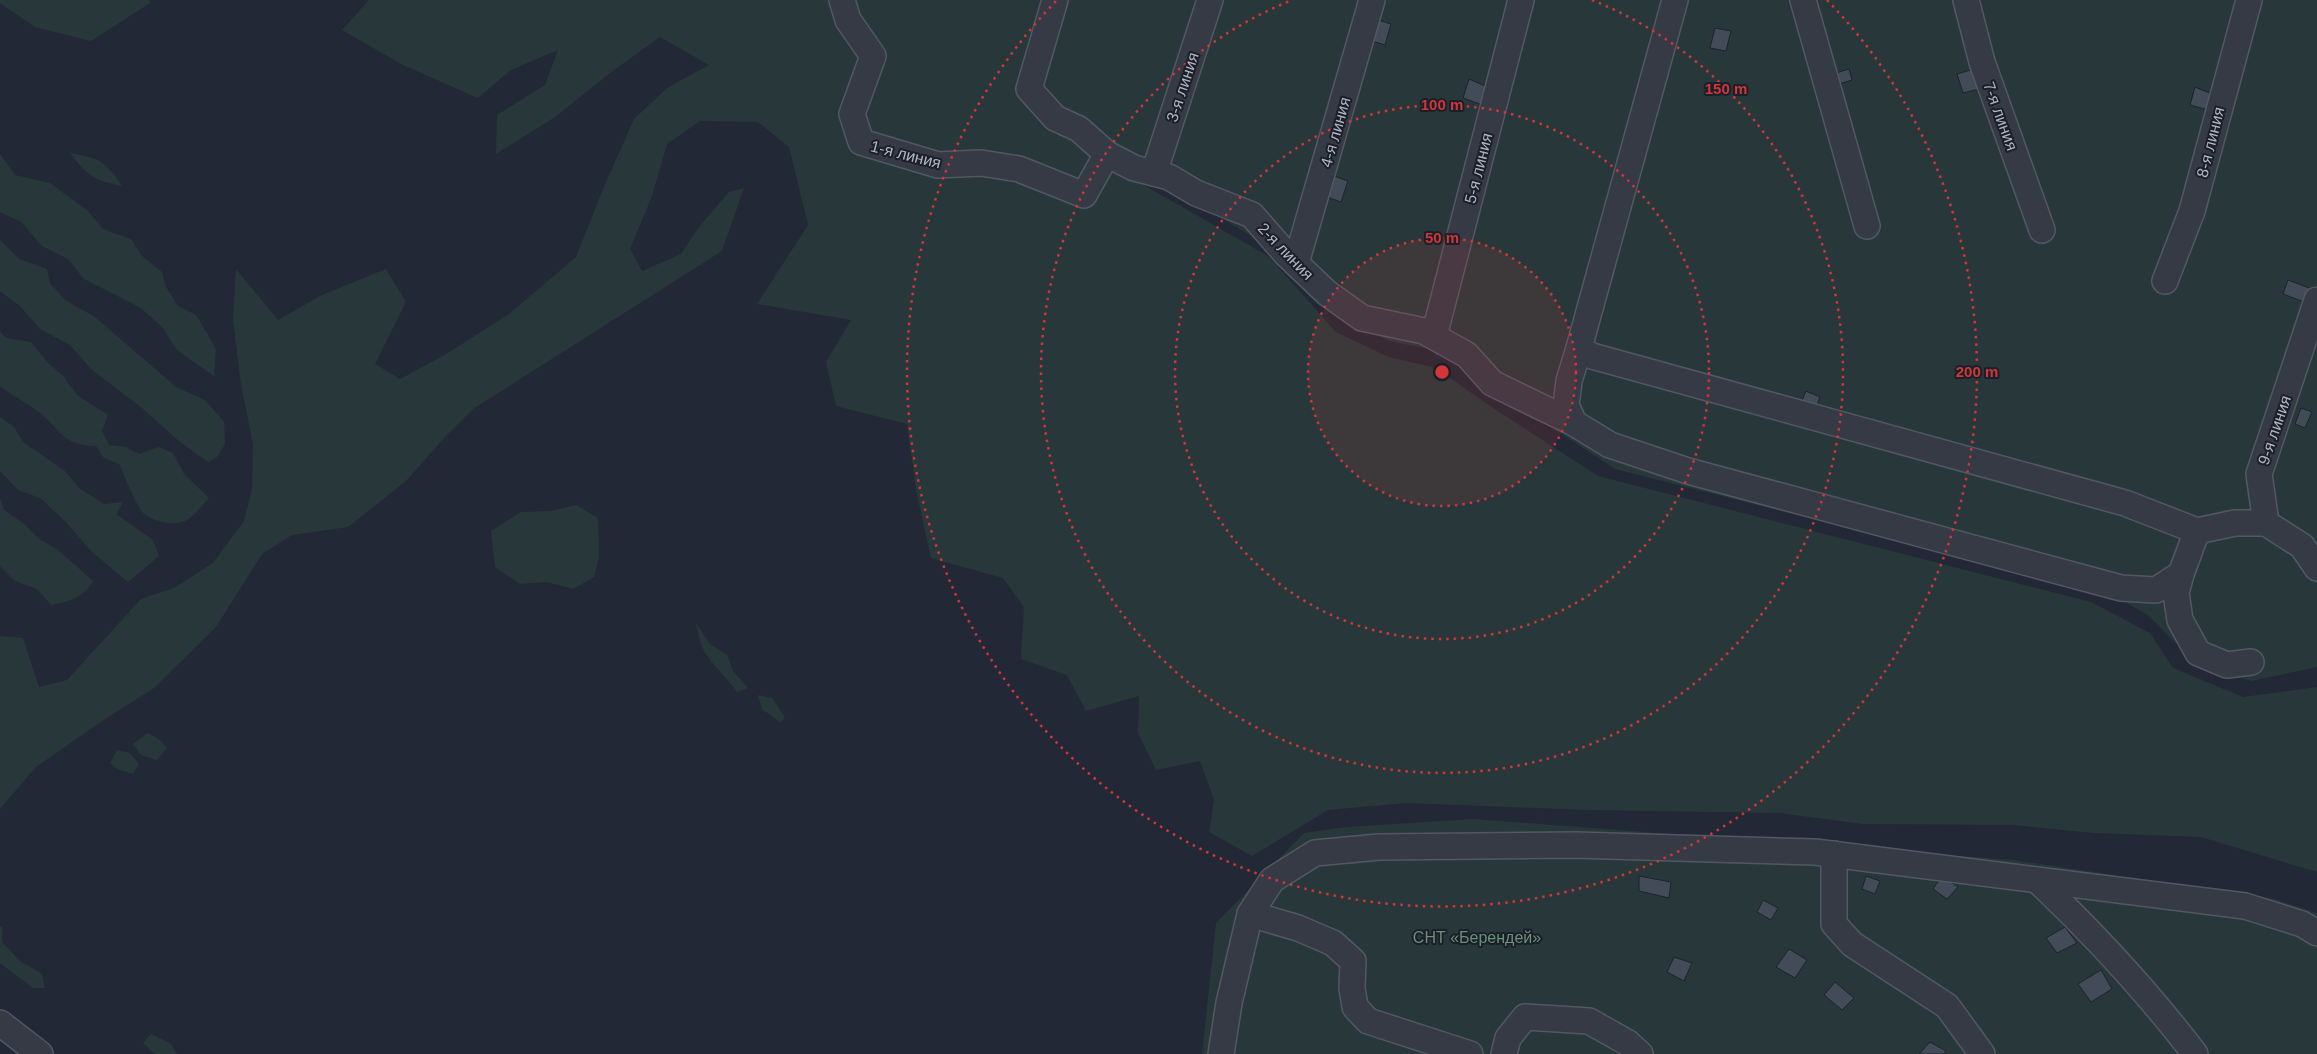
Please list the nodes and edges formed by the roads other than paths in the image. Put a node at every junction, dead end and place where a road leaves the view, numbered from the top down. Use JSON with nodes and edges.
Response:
{"nodes":[{"id":1,"x":842,"y":0,"type":"edge"},
{"id":2,"x":1055,"y":0,"type":"edge"},
{"id":3,"x":1210,"y":0,"type":"edge"},
{"id":4,"x":1372,"y":0,"type":"edge"},
{"id":5,"x":1521,"y":0,"type":"edge"},
{"id":6,"x":1675,"y":0,"type":"edge"},
{"id":7,"x":1803,"y":0,"type":"edge"},
{"id":8,"x":1966,"y":0,"type":"edge"},
{"id":9,"x":2248,"y":0,"type":"edge"},
{"id":10,"x":1107,"y":154,"type":"junction"},
{"id":11,"x":1154,"y":173,"type":"junction"},
{"id":12,"x":1867,"y":226,"type":"dead end"},
{"id":13,"x":2042,"y":230,"type":"dead end"},
{"id":14,"x":1296,"y":263,"type":"junction"},
{"id":15,"x":2165,"y":281,"type":"dead end"},
{"id":16,"x":2317,"y":300,"type":"edge"},
{"id":17,"x":1434,"y":336,"type":"junction"},
{"id":18,"x":1579,"y":348,"type":"junction"},
{"id":19,"x":1574,"y":423,"type":"junction"},
{"id":20,"x":2266,"y":523,"type":"junction"},
{"id":21,"x":2198,"y":531,"type":"junction"},
{"id":22,"x":2317,"y":568,"type":"edge"},
{"id":23,"x":2180,"y":574,"type":"junction"},
{"id":24,"x":2251,"y":662,"type":"dead end"},
{"id":25,"x":1834,"y":854,"type":"junction"},
{"id":26,"x":2038,"y":880,"type":"junction"},
{"id":27,"x":1250,"y":914,"type":"junction"},
{"id":28,"x":2317,"y":933,"type":"edge"},
{"id":29,"x":0,"y":1023,"type":"edge"},
{"id":30,"x":40,"y":1054,"type":"edge"},
{"id":31,"x":1221,"y":1054,"type":"edge"},
{"id":32,"x":1470,"y":1054,"type":"edge"},
{"id":33,"x":1504,"y":1054,"type":"edge"},
{"id":34,"x":1640,"y":1054,"type":"edge"},
{"id":35,"x":1982,"y":1054,"type":"edge"},
{"id":36,"x":2195,"y":1054,"type":"edge"}],
"edges":[{"from":1,"to":10,"type":"street","name":"1-я линия"},
{"from":2,"to":10,"type":"street","name":"2-я линия"},
{"from":3,"to":11,"type":"street","name":"3-я линия"},
{"from":4,"to":14,"type":"street","name":"4-я линия"},
{"from":5,"to":17,"type":"street","name":"5-я линия"},
{"from":6,"to":18,"type":"street"},
{"from":7,"to":12,"type":"street"},
{"from":8,"to":13,"type":"street","name":"7-я линия"},
{"from":9,"to":15,"type":"street","name":"8-я линия"},
{"from":10,"to":11,"type":"street","name":"2-я линия"},
{"from":11,"to":14,"type":"street","name":"2-я линия"},
{"from":14,"to":17,"type":"street","name":"2-я линия"},
{"from":16,"to":20,"type":"street","name":"9-я линия"},
{"from":17,"to":19,"type":"street","name":"2-я линия"},
{"from":18,"to":19,"type":"street"},
{"from":18,"to":21,"type":"street"},
{"from":19,"to":23,"type":"street","name":"2-я линия"},
{"from":20,"to":21,"type":"street"},
{"from":20,"to":22,"type":"street"},
{"from":21,"to":23,"type":"street"},
{"from":23,"to":24,"type":"street"},
{"from":25,"to":26,"type":"street"},
{"from":25,"to":27,"type":"street"},
{"from":25,"to":35,"type":"street"},
{"from":26,"to":28,"type":"street"},
{"from":26,"to":36,"type":"street"},
{"from":27,"to":31,"type":"street"},
{"from":27,"to":32,"type":"street"},
{"from":29,"to":30,"type":"street"},
{"from":33,"to":34,"type":"street"}]}
